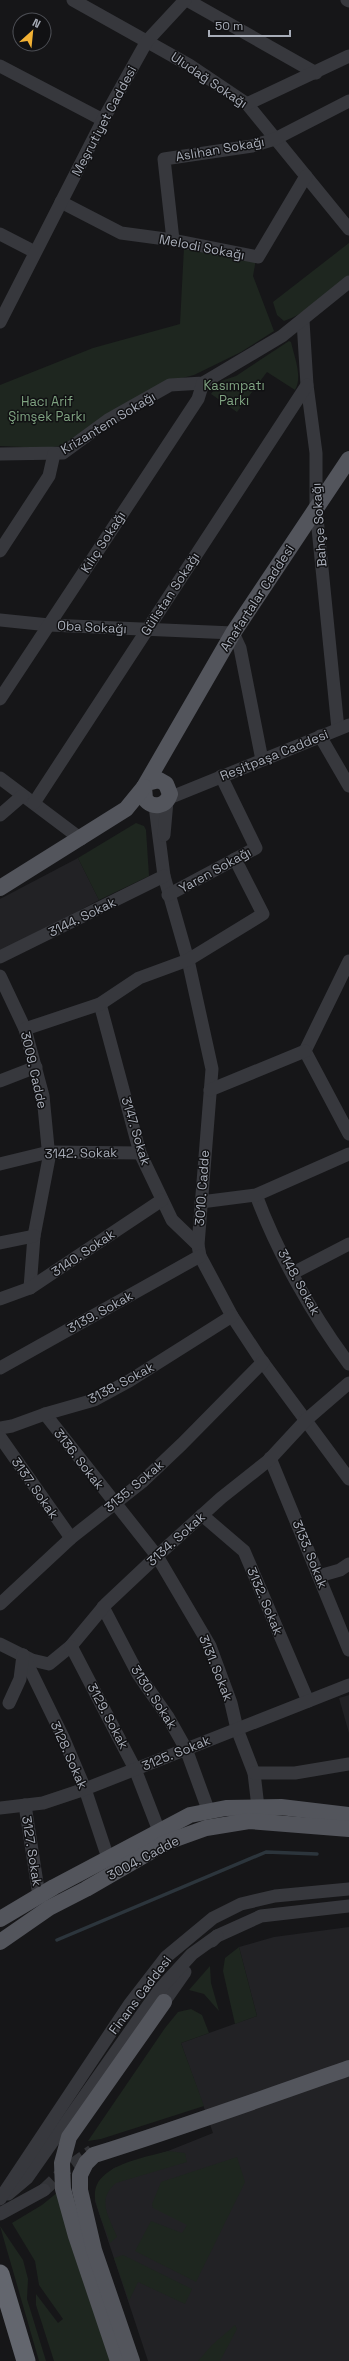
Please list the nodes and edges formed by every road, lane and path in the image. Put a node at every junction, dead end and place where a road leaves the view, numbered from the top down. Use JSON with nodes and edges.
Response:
{"nodes":[{"id":1,"x":73,"y":0,"type":"edge"},
{"id":2,"x":186,"y":0,"type":"edge"},
{"id":3,"x":147,"y":41,"type":"junction"},
{"id":4,"x":349,"y":56,"type":"edge"},
{"id":5,"x":0,"y":66,"type":"edge"},
{"id":6,"x":316,"y":73,"type":"junction"},
{"id":7,"x":349,"y":101,"type":"edge"},
{"id":8,"x":247,"y":104,"type":"junction"},
{"id":9,"x":103,"y":120,"type":"junction"},
{"id":10,"x":275,"y":139,"type":"junction"},
{"id":11,"x":306,"y":176,"type":"junction"},
{"id":12,"x":61,"y":202,"type":"junction"},
{"id":13,"x":349,"y":229,"type":"edge"},
{"id":14,"x":0,"y":234,"type":"edge"},
{"id":15,"x":173,"y":240,"type":"junction"},
{"id":16,"x":35,"y":252,"type":"junction"},
{"id":17,"x":346,"y":290,"type":"edge"},
{"id":18,"x":303,"y":321,"type":"junction"},
{"id":19,"x":0,"y":322,"type":"edge"},
{"id":20,"x":203,"y":383,"type":"junction"},
{"id":21,"x":307,"y":385,"type":"junction"},
{"id":22,"x":0,"y":454,"type":"edge"},
{"id":23,"x":54,"y":454,"type":"junction"},
{"id":24,"x":349,"y":459,"type":"edge"},
{"id":25,"x":316,"y":508,"type":"junction"},
{"id":26,"x":0,"y":551,"type":"edge"},
{"id":27,"x":0,"y":620,"type":"edge"},
{"id":28,"x":49,"y":625,"type":"junction"},
{"id":29,"x":147,"y":629,"type":"junction"},
{"id":30,"x":233,"y":633,"type":"junction"},
{"id":31,"x":0,"y":699,"type":"edge"},
{"id":32,"x":343,"y":727,"type":"edge"},
{"id":33,"x":320,"y":736,"type":"junction"},
{"id":34,"x":172,"y":742,"type":"junction"},
{"id":35,"x":262,"y":760,"type":"junction"},
{"id":36,"x":221,"y":776,"type":"junction"},
{"id":37,"x":0,"y":778,"type":"edge"},
{"id":38,"x":146,"y":785,"type":"junction"},
{"id":39,"x":349,"y":786,"type":"edge"},
{"id":40,"x":22,"y":796,"type":"junction"},
{"id":41,"x":162,"y":797,"type":"junction"},
{"id":42,"x":34,"y":803,"type":"junction"},
{"id":43,"x":0,"y":815,"type":"edge"},
{"id":44,"x":81,"y":839,"type":"junction"},
{"id":45,"x":235,"y":859,"type":"junction"},
{"id":46,"x":164,"y":876,"type":"junction"},
{"id":47,"x":0,"y":888,"type":"edge"},
{"id":48,"x":168,"y":895,"type":"junction"},
{"id":49,"x":0,"y":958,"type":"edge"},
{"id":50,"x":188,"y":960,"type":"junction"},
{"id":51,"x":349,"y":960,"type":"edge"},
{"id":52,"x":0,"y":976,"type":"edge"},
{"id":53,"x":100,"y":1004,"type":"junction"},
{"id":54,"x":25,"y":1029,"type":"junction"},
{"id":55,"x":305,"y":1051,"type":"junction"},
{"id":56,"x":36,"y":1067,"type":"junction"},
{"id":57,"x":0,"y":1081,"type":"edge"},
{"id":58,"x":210,"y":1090,"type":"junction"},
{"id":59,"x":349,"y":1134,"type":"edge"},
{"id":60,"x":49,"y":1152,"type":"junction"},
{"id":61,"x":140,"y":1153,"type":"junction"},
{"id":62,"x":349,"y":1154,"type":"edge"},
{"id":63,"x":0,"y":1164,"type":"edge"},
{"id":64,"x":256,"y":1195,"type":"junction"},
{"id":65,"x":162,"y":1200,"type":"junction"},
{"id":66,"x":201,"y":1202,"type":"junction"},
{"id":67,"x":34,"y":1236,"type":"junction"},
{"id":68,"x":0,"y":1243,"type":"edge"},
{"id":69,"x":349,"y":1244,"type":"edge"},
{"id":70,"x":199,"y":1251,"type":"junction"},
{"id":71,"x":293,"y":1273,"type":"junction"},
{"id":72,"x":30,"y":1288,"type":"junction"},
{"id":73,"x":0,"y":1298,"type":"edge"},
{"id":74,"x":232,"y":1316,"type":"junction"},
{"id":75,"x":263,"y":1362,"type":"junction"},
{"id":76,"x":349,"y":1364,"type":"edge"},
{"id":77,"x":0,"y":1368,"type":"edge"},
{"id":78,"x":349,"y":1383,"type":"edge"},
{"id":79,"x":45,"y":1414,"type":"junction"},
{"id":80,"x":306,"y":1420,"type":"junction"},
{"id":81,"x":0,"y":1428,"type":"edge"},
{"id":82,"x":0,"y":1437,"type":"edge"},
{"id":83,"x":270,"y":1458,"type":"junction"},
{"id":84,"x":349,"y":1479,"type":"edge"},
{"id":85,"x":114,"y":1504,"type":"junction"},
{"id":86,"x":202,"y":1515,"type":"junction"},
{"id":87,"x":71,"y":1538,"type":"junction"},
{"id":88,"x":157,"y":1556,"type":"junction"},
{"id":89,"x":349,"y":1564,"type":"edge"},
{"id":90,"x":319,"y":1576,"type":"junction"},
{"id":91,"x":0,"y":1604,"type":"edge"},
{"id":92,"x":103,"y":1607,"type":"junction"},
{"id":93,"x":0,"y":1644,"type":"edge"},
{"id":94,"x":71,"y":1646,"type":"junction"},
{"id":95,"x":349,"y":1650,"type":"edge"},
{"id":96,"x":22,"y":1655,"type":"junction"},
{"id":97,"x":349,"y":1685,"type":"edge"},
{"id":98,"x":308,"y":1701,"type":"junction"},
{"id":99,"x":9,"y":1703,"type":"dead end"},
{"id":100,"x":237,"y":1729,"type":"junction"},
{"id":101,"x":186,"y":1749,"type":"junction"},
{"id":102,"x":349,"y":1764,"type":"edge"},
{"id":103,"x":135,"y":1769,"type":"junction"},
{"id":104,"x":254,"y":1773,"type":"junction"},
{"id":105,"x":85,"y":1789,"type":"junction"},
{"id":106,"x":25,"y":1805,"type":"junction"},
{"id":107,"x":258,"y":1807,"type":"junction"},
{"id":108,"x":0,"y":1808,"type":"edge"},
{"id":109,"x":209,"y":1812,"type":"junction"},
{"id":110,"x":349,"y":1815,"type":"edge"},
{"id":111,"x":349,"y":1829,"type":"edge"},
{"id":112,"x":159,"y":1831,"type":"junction"},
{"id":113,"x":108,"y":1858,"type":"junction"},
{"id":114,"x":349,"y":1889,"type":"edge"},
{"id":115,"x":39,"y":1896,"type":"junction"},
{"id":116,"x":349,"y":1906,"type":"edge"},
{"id":117,"x":0,"y":1919,"type":"edge"},
{"id":118,"x":217,"y":1936,"type":"junction"},
{"id":119,"x":0,"y":1942,"type":"edge"},
{"id":120,"x":164,"y":2002,"type":"joint"},
{"id":121,"x":349,"y":2068,"type":"edge"},
{"id":122,"x":250,"y":2102,"type":"junction"},
{"id":123,"x":101,"y":2145,"type":"tunnel mouth"},
{"id":124,"x":44,"y":2190,"type":"tunnel mouth"},
{"id":125,"x":0,"y":2200,"type":"edge"},
{"id":126,"x":0,"y":2214,"type":"edge"},
{"id":127,"x":0,"y":2274,"type":"edge"},
{"id":128,"x":26,"y":2361,"type":"edge"},
{"id":129,"x":118,"y":2361,"type":"edge"},
{"id":130,"x":132,"y":2361,"type":"edge"}],
"edges":[{"from":1,"to":3,"type":"street","name":"Uludağ Sokağı"},
{"from":2,"to":3,"type":"street","name":"Meşrutiyet Caddesi"},
{"from":2,"to":6,"type":"street"},
{"from":3,"to":8,"type":"street","name":"Uludağ Sokağı"},
{"from":3,"to":9,"type":"street","name":"Meşrutiyet Caddesi"},
{"from":4,"to":6,"type":"street"},
{"from":5,"to":9,"type":"street"},
{"from":6,"to":8,"type":"street"},
{"from":7,"to":10,"type":"street","name":"Aslıhan Sokağı"},
{"from":8,"to":10,"type":"street","name":"Uludağ Sokağı"},
{"from":9,"to":12,"type":"street","name":"Meşrutiyet Caddesi"},
{"from":10,"to":11,"type":"street","name":"Uludağ Sokağı"},
{"from":10,"to":15,"type":"street","name":"Aslıhan Sokağı"},
{"from":11,"to":13,"type":"street","name":"Uludağ Sokağı"},
{"from":11,"to":15,"type":"street","name":"Melodi Sokağı"},
{"from":12,"to":15,"type":"street","name":"Melodi Sokağı"},
{"from":12,"to":16,"type":"street","name":"Meşrutiyet Caddesi"},
{"from":14,"to":16,"type":"street"},
{"from":16,"to":19,"type":"street","name":"Meşrutiyet Caddesi"},
{"from":17,"to":18,"type":"street","name":"Krizantem Sokağı"},
{"from":18,"to":20,"type":"street","name":"Krizantem Sokağı"},
{"from":18,"to":21,"type":"street","name":"Bahçe Sokağı"},
{"from":20,"to":23,"type":"street","name":"Krizantem Sokağı"},
{"from":20,"to":28,"type":"street","name":"Kılıç Sokağı"},
{"from":21,"to":25,"type":"street","name":"Bahçe Sokağı"},
{"from":21,"to":29,"type":"street","name":"Gülistan Sokağı"},
{"from":22,"to":23,"type":"street","name":"Krizantem Sokağı"},
{"from":23,"to":26,"type":"street"},
{"from":24,"to":25,"type":"main road","name":"Anafartalar Caddesi"},
{"from":25,"to":30,"type":"main road","name":"Anafartalar Caddesi"},
{"from":25,"to":32,"type":"street","name":"Bahçe Sokağı"},
{"from":27,"to":28,"type":"street","name":"Oba Sokağı"},
{"from":28,"to":29,"type":"street","name":"Oba Sokağı"},
{"from":28,"to":31,"type":"street","name":"Kılıç Sokağı"},
{"from":29,"to":30,"type":"street","name":"Oba Sokağı"},
{"from":29,"to":42,"type":"street","name":"Gülistan Sokağı"},
{"from":30,"to":34,"type":"main road","name":"Anafartalar Caddesi"},
{"from":30,"to":35,"type":"street"},
{"from":32,"to":33,"type":"street","name":"Reşitpaşa Caddesi"},
{"from":33,"to":35,"type":"street","name":"Reşitpaşa Caddesi"},
{"from":33,"to":39,"type":"street"},
{"from":34,"to":38,"type":"main road","name":"Anafartalar Caddesi"},
{"from":34,"to":41,"type":"main road","name":"Anafartalar Caddesi"},
{"from":35,"to":36,"type":"street","name":"Reşitpaşa Caddesi"},
{"from":36,"to":41,"type":"street","name":"Reşitpaşa Caddesi"},
{"from":36,"to":45,"type":"street","name":"Yaren Sokağı"},
{"from":37,"to":40,"type":"street"},
{"from":38,"to":41,"type":"main road","name":"3010. Cadde"},
{"from":38,"to":41,"type":"main road"},
{"from":38,"to":44,"type":"main road"},
{"from":40,"to":42,"type":"street"},
{"from":40,"to":43,"type":"street"},
{"from":41,"to":44,"type":"main road"},
{"from":41,"to":46,"type":"street","name":"3010. Cadde"},
{"from":42,"to":44,"type":"street"},
{"from":44,"to":47,"type":"main road"},
{"from":45,"to":48,"type":"street","name":"Yaren Sokağı"},
{"from":45,"to":50,"type":"street"},
{"from":46,"to":48,"type":"street","name":"3010. Cadde"},
{"from":46,"to":49,"type":"street","name":"3144. Sokak"},
{"from":48,"to":50,"type":"street","name":"3010. Cadde"},
{"from":50,"to":53,"type":"street"},
{"from":50,"to":58,"type":"street","name":"3010. Cadde"},
{"from":51,"to":55,"type":"street"},
{"from":52,"to":54,"type":"street","name":"3009. Cadde"},
{"from":53,"to":54,"type":"street"},
{"from":53,"to":61,"type":"street","name":"3147. Sokak"},
{"from":54,"to":56,"type":"street","name":"3009. Cadde"},
{"from":55,"to":58,"type":"street"},
{"from":55,"to":59,"type":"street"},
{"from":56,"to":57,"type":"street"},
{"from":56,"to":60,"type":"street","name":"3009. Cadde"},
{"from":58,"to":66,"type":"street","name":"3010. Cadde"},
{"from":60,"to":61,"type":"street","name":"3142. Sokak"},
{"from":60,"to":63,"type":"street","name":"3142. Sokak"},
{"from":60,"to":67,"type":"street","name":"3009. Cadde"},
{"from":61,"to":65,"type":"street","name":"3147. Sokak"},
{"from":62,"to":64,"type":"street"},
{"from":64,"to":66,"type":"street"},
{"from":64,"to":71,"type":"street","name":"3148. Sokak"},
{"from":65,"to":70,"type":"street","name":"3147. Sokak"},
{"from":65,"to":72,"type":"street","name":"3140. Sokak"},
{"from":66,"to":70,"type":"street","name":"3010. Cadde"},
{"from":67,"to":68,"type":"street"},
{"from":67,"to":72,"type":"street","name":"3009. Cadde"},
{"from":69,"to":71,"type":"street"},
{"from":70,"to":74,"type":"street"},
{"from":70,"to":77,"type":"street","name":"3139. Sokak"},
{"from":71,"to":76,"type":"street","name":"3148. Sokak"},
{"from":72,"to":73,"type":"street","name":"3140. Sokak"},
{"from":74,"to":75,"type":"street"},
{"from":74,"to":79,"type":"street","name":"3138. Sokak"},
{"from":75,"to":80,"type":"street"},
{"from":75,"to":85,"type":"street","name":"3135. Sokak"},
{"from":78,"to":80,"type":"street","name":"3134. Sokak"},
{"from":79,"to":81,"type":"street","name":"3138. Sokak"},
{"from":79,"to":85,"type":"street","name":"3136. Sokak"},
{"from":80,"to":83,"type":"street","name":"3134. Sokak"},
{"from":80,"to":84,"type":"street"},
{"from":82,"to":87,"type":"street","name":"3137. Sokak"},
{"from":83,"to":86,"type":"street","name":"3134. Sokak"},
{"from":83,"to":90,"type":"street","name":"3133. Sokak"},
{"from":85,"to":87,"type":"street","name":"3135. Sokak"},
{"from":85,"to":88,"type":"street","name":"3131. Sokak"},
{"from":86,"to":88,"type":"street","name":"3134. Sokak"},
{"from":86,"to":98,"type":"street","name":"3132. Sokak"},
{"from":87,"to":91,"type":"street","name":"3135. Sokak"},
{"from":88,"to":92,"type":"street","name":"3134. Sokak"},
{"from":88,"to":100,"type":"street","name":"3131. Sokak"},
{"from":89,"to":90,"type":"street"},
{"from":90,"to":95,"type":"street","name":"3133. Sokak"},
{"from":92,"to":94,"type":"street","name":"3134. Sokak"},
{"from":92,"to":101,"type":"street","name":"3130. Sokak"},
{"from":93,"to":96,"type":"street","name":"3134. Sokak"},
{"from":94,"to":96,"type":"street","name":"3134. Sokak"},
{"from":94,"to":103,"type":"street","name":"3129. Sokak"},
{"from":96,"to":99,"type":"street"},
{"from":96,"to":105,"type":"street","name":"3128. Sokak"},
{"from":97,"to":98,"type":"street","name":"3125. Sokak"},
{"from":98,"to":100,"type":"street","name":"3125. Sokak"},
{"from":100,"to":101,"type":"street","name":"3125. Sokak"},
{"from":100,"to":104,"type":"street","name":"3131. Sokak"},
{"from":101,"to":103,"type":"street","name":"3125. Sokak"},
{"from":101,"to":109,"type":"street","name":"3130. Sokak"},
{"from":102,"to":104,"type":"street"},
{"from":103,"to":105,"type":"street","name":"3125. Sokak"},
{"from":103,"to":112,"type":"street","name":"3129. Sokak"},
{"from":104,"to":107,"type":"street","name":"3131. Sokak"},
{"from":105,"to":106,"type":"street","name":"3125. Sokak"},
{"from":105,"to":113,"type":"street","name":"3128. Sokak"},
{"from":106,"to":108,"type":"street","name":"3125. Sokak"},
{"from":106,"to":115,"type":"street","name":"3127. Sokak"},
{"from":107,"to":109,"type":"main road","name":"3004. Cadde"},
{"from":107,"to":110,"type":"main road","name":"3004. Cadde"},
{"from":109,"to":112,"type":"main road","name":"3004. Cadde"},
{"from":111,"to":119,"type":"main road","name":"3004. Cadde"},
{"from":112,"to":113,"type":"main road","name":"3004. Cadde"},
{"from":113,"to":115,"type":"main road","name":"3004. Cadde"},
{"from":114,"to":125,"type":"street","name":"Finans Caddesi"},
{"from":115,"to":117,"type":"main road","name":"3004. Cadde"},
{"from":116,"to":118,"type":"street","name":"Finans Caddesi"},
{"from":118,"to":120,"type":"street","name":"Finans Caddesi"},
{"from":118,"to":125,"type":"street","name":"Finans Caddesi"},
{"from":120,"to":129,"type":"main road"},
{"from":121,"to":122,"type":"main road"},
{"from":122,"to":123,"type":"street"},
{"from":122,"to":130,"type":"main road"},
{"from":124,"to":126,"type":"street"},
{"from":127,"to":128,"type":"highway"}]}
